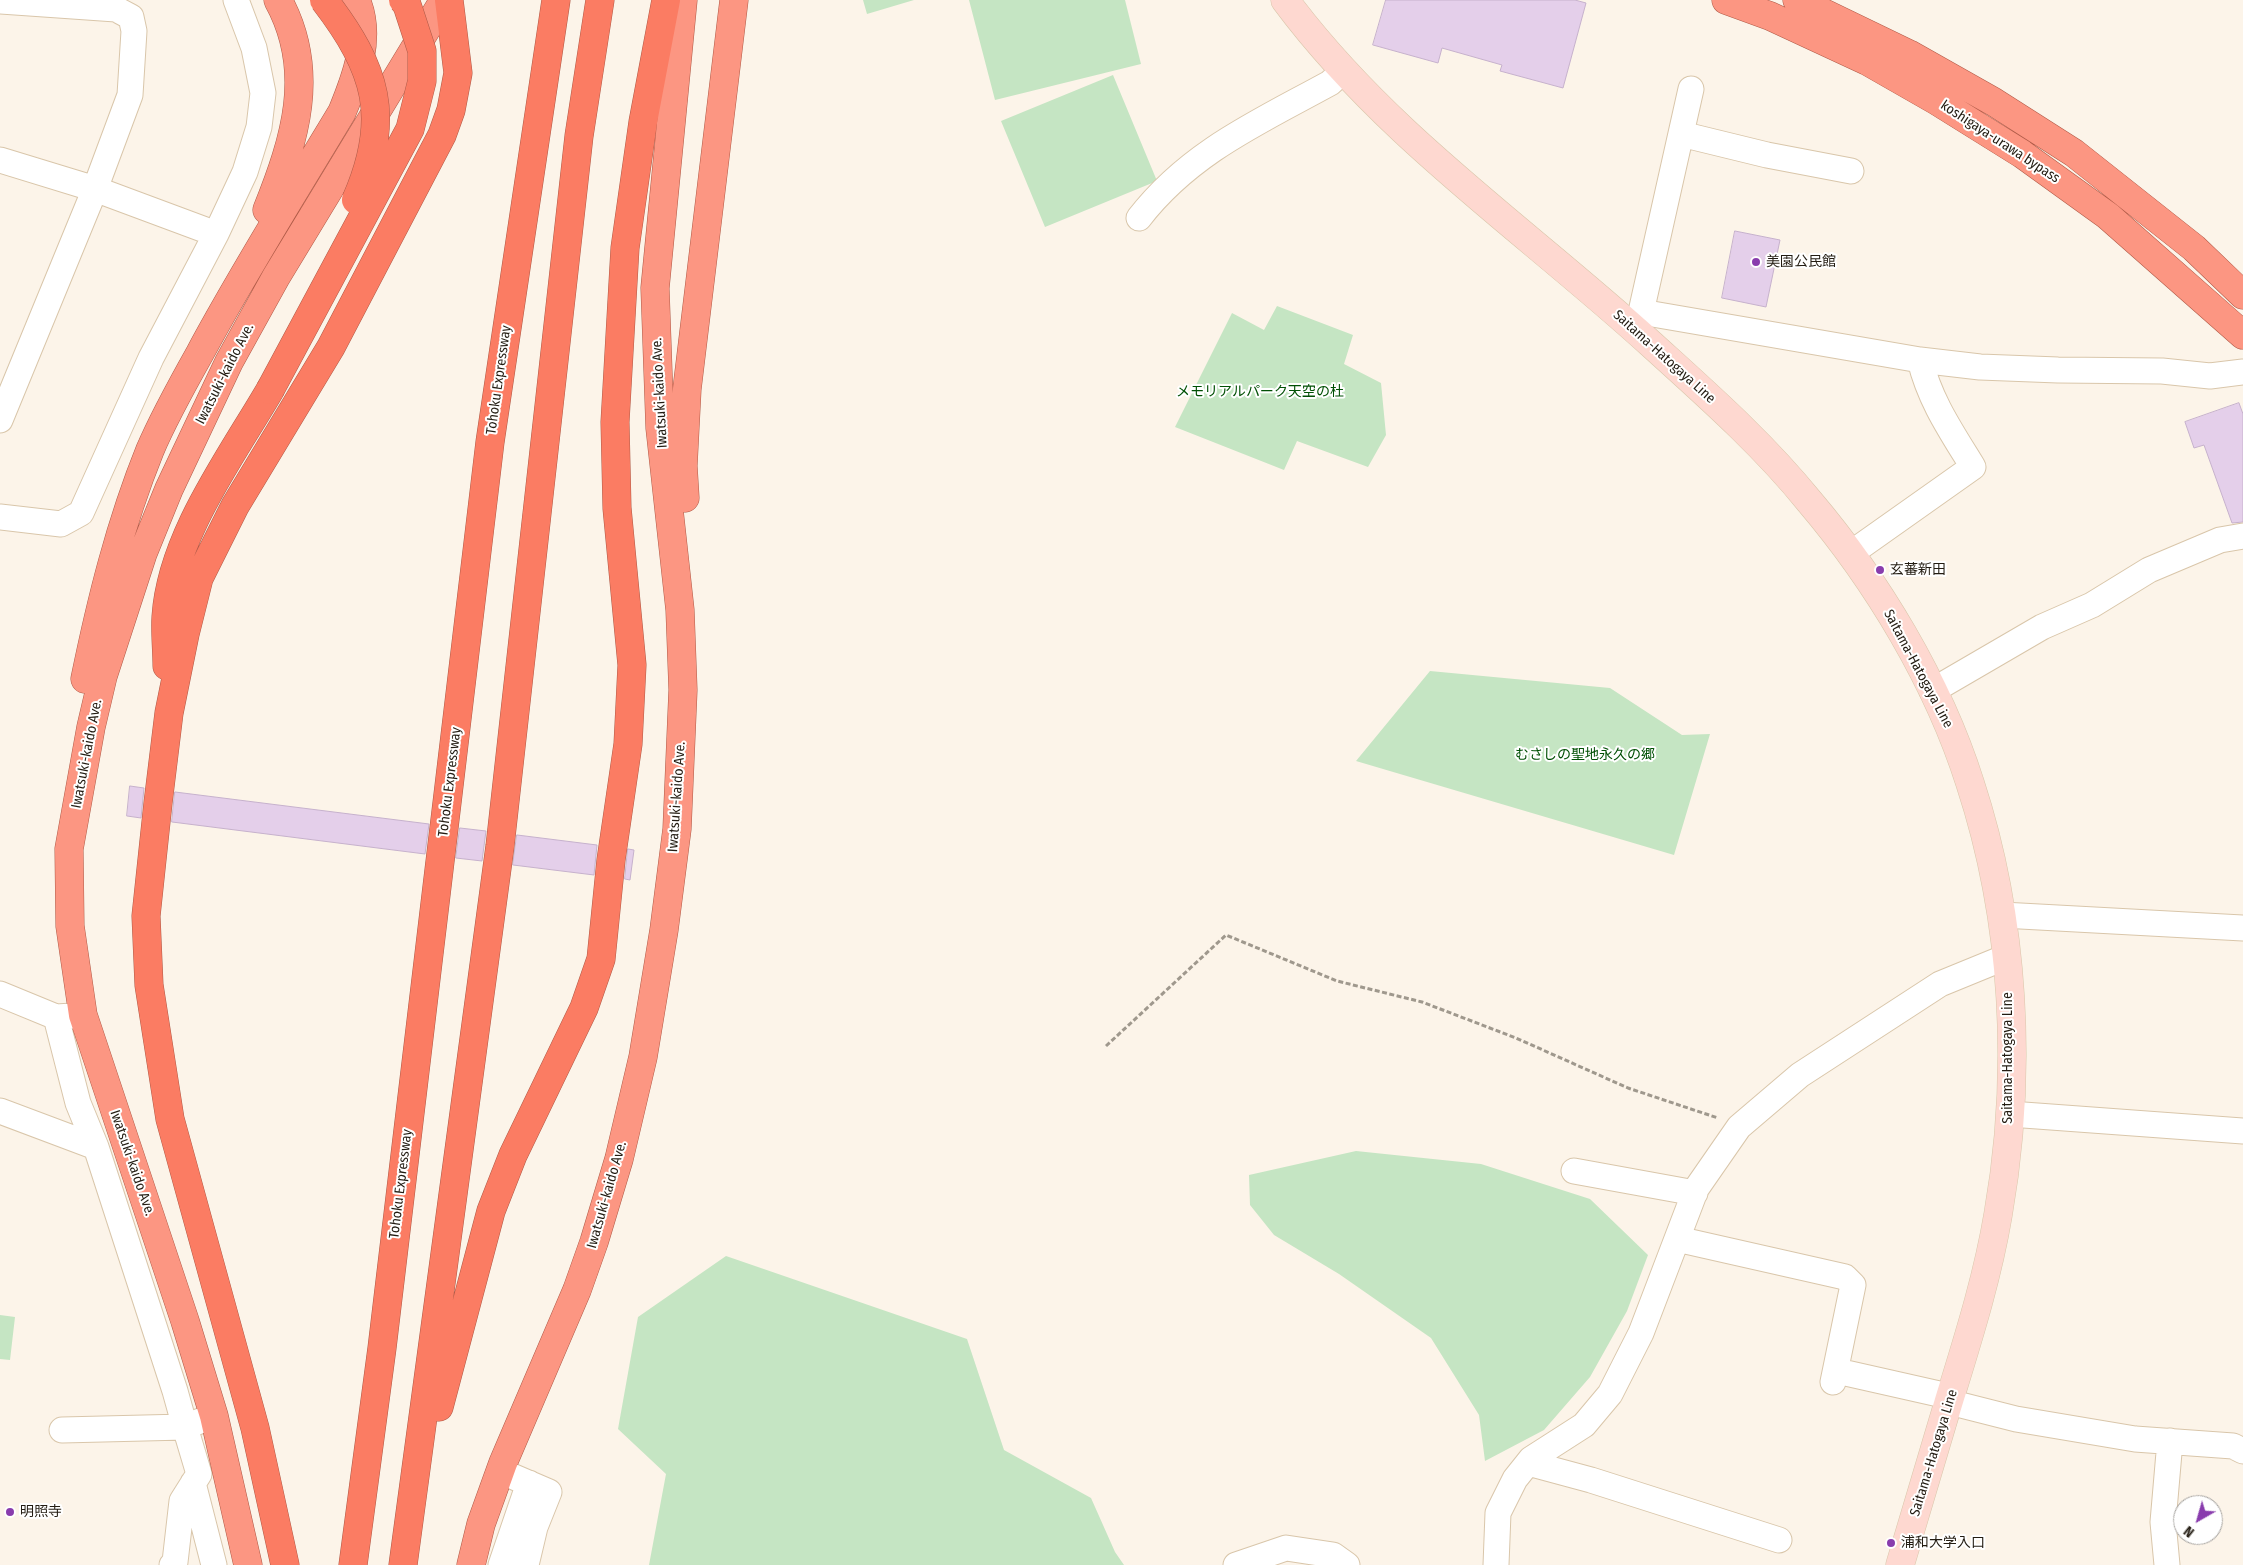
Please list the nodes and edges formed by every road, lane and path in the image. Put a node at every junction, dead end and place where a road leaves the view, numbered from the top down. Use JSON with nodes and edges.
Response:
{"nodes":[{"id":1,"x":236,"y":0,"type":"edge"},
{"id":2,"x":278,"y":0,"type":"edge"},
{"id":3,"x":324,"y":0,"type":"edge"},
{"id":4,"x":356,"y":0,"type":"edge"},
{"id":5,"x":403,"y":0,"type":"edge"},
{"id":6,"x":444,"y":0,"type":"edge"},
{"id":7,"x":449,"y":0,"type":"edge"},
{"id":8,"x":556,"y":0,"type":"edge"},
{"id":9,"x":600,"y":0,"type":"edge"},
{"id":10,"x":666,"y":0,"type":"edge"},
{"id":11,"x":683,"y":0,"type":"edge"},
{"id":12,"x":734,"y":0,"type":"edge"},
{"id":13,"x":1285,"y":0,"type":"edge"},
{"id":14,"x":1726,"y":0,"type":"edge"},
{"id":15,"x":1797,"y":0,"type":"edge"},
{"id":16,"x":0,"y":1,"type":"edge"},
{"id":17,"x":1343,"y":71,"type":"junction"},
{"id":18,"x":1691,"y":89,"type":"dead end"},
{"id":19,"x":1681,"y":134,"type":"junction"},
{"id":20,"x":0,"y":160,"type":"edge"},
{"id":21,"x":1851,"y":171,"type":"dead end"},
{"id":22,"x":95,"y":189,"type":"junction"},
{"id":23,"x":1139,"y":218,"type":"dead end"},
{"id":24,"x":216,"y":234,"type":"junction"},
{"id":25,"x":2243,"y":295,"type":"edge"},
{"id":26,"x":219,"y":316,"type":"junction"},
{"id":27,"x":1636,"y":319,"type":"junction"},
{"id":28,"x":2243,"y":335,"type":"edge"},
{"id":29,"x":1920,"y":360,"type":"junction"},
{"id":30,"x":2243,"y":372,"type":"edge"},
{"id":31,"x":270,"y":390,"type":"junction"},
{"id":32,"x":0,"y":420,"type":"edge"},
{"id":33,"x":0,"y":517,"type":"edge"},
{"id":34,"x":2243,"y":536,"type":"edge"},
{"id":35,"x":1850,"y":554,"type":"junction"},
{"id":36,"x":683,"y":690,"type":"junction"},
{"id":37,"x":1932,"y":691,"type":"junction"},
{"id":38,"x":169,"y":713,"type":"junction"},
{"id":39,"x":69,"y":849,"type":"junction"},
{"id":40,"x":2002,"y":915,"type":"junction"},
{"id":41,"x":2243,"y":928,"type":"edge"},
{"id":42,"x":2006,"y":957,"type":"junction"},
{"id":43,"x":0,"y":994,"type":"edge"},
{"id":44,"x":83,"y":1015,"type":"junction"},
{"id":45,"x":56,"y":1017,"type":"junction"},
{"id":46,"x":1106,"y":1046,"type":"dead end"},
{"id":47,"x":0,"y":1111,"type":"edge"},
{"id":48,"x":2010,"y":1114,"type":"junction"},
{"id":49,"x":1740,"y":1127,"type":"junction"},
{"id":50,"x":2243,"y":1131,"type":"edge"},
{"id":51,"x":96,"y":1147,"type":"junction"},
{"id":52,"x":1574,"y":1171,"type":"dead end"},
{"id":53,"x":1695,"y":1193,"type":"junction"},
{"id":54,"x":1677,"y":1239,"type":"junction"},
{"id":55,"x":1949,"y":1402,"type":"junction"},
{"id":56,"x":214,"y":1416,"type":"junction"},
{"id":57,"x":185,"y":1427,"type":"junction"},
{"id":58,"x":62,"y":1430,"type":"dead end"},
{"id":59,"x":2170,"y":1441,"type":"junction"},
{"id":60,"x":2243,"y":1451,"type":"edge"},
{"id":61,"x":1528,"y":1464,"type":"junction"},
{"id":62,"x":500,"y":1471,"type":"junction"},
{"id":63,"x":529,"y":1483,"type":"junction"},
{"id":64,"x":188,"y":1492,"type":"junction"},
{"id":65,"x":409,"y":1516,"type":"junction"},
{"id":66,"x":1779,"y":1540,"type":"dead end"},
{"id":67,"x":172,"y":1565,"type":"edge"},
{"id":68,"x":199,"y":1565,"type":"edge"},
{"id":69,"x":214,"y":1565,"type":"edge"},
{"id":70,"x":248,"y":1565,"type":"edge"},
{"id":71,"x":285,"y":1565,"type":"edge"},
{"id":72,"x":353,"y":1565,"type":"edge"},
{"id":73,"x":403,"y":1565,"type":"edge"},
{"id":74,"x":471,"y":1565,"type":"edge"},
{"id":75,"x":501,"y":1565,"type":"edge"},
{"id":76,"x":526,"y":1565,"type":"edge"},
{"id":77,"x":1236,"y":1565,"type":"edge"},
{"id":78,"x":1347,"y":1565,"type":"edge"},
{"id":79,"x":1496,"y":1565,"type":"edge"},
{"id":80,"x":1900,"y":1565,"type":"edge"},
{"id":81,"x":2167,"y":1565,"type":"edge"}],
"edges":[{"from":1,"to":24,"type":"street"},
{"from":2,"to":26,"type":"highway"},
{"from":3,"to":31,"type":"highway","bridge":true},
{"from":4,"to":26,"type":"highway"},
{"from":5,"to":31,"type":"highway","bridge":true},
{"from":6,"to":39,"type":"highway","name":"Iwatsuki-kaido Ave."},
{"from":7,"to":38,"type":"highway"},
{"from":8,"to":72,"type":"highway","name":"Tohoku Expressway"},
{"from":9,"to":65,"type":"highway"},
{"from":10,"to":65,"type":"highway"},
{"from":11,"to":36,"type":"highway","name":"Iwatsuki-kaido Ave."},
{"from":12,"to":36,"type":"highway"},
{"from":13,"to":17,"type":"main road","name":"Saitama-Hatogaya Line"},
{"from":14,"to":28,"type":"highway","name":"koshigaya-urawa bypass"},
{"from":15,"to":25,"type":"highway","name":"koshigaya-urawa bypass"},
{"from":16,"to":22,"type":"street"},
{"from":17,"to":23,"type":"street"},
{"from":17,"to":27,"type":"main road","name":"Saitama-Hatogaya Line"},
{"from":18,"to":19,"type":"street"},
{"from":19,"to":21,"type":"street"},
{"from":19,"to":27,"type":"street"},
{"from":20,"to":22,"type":"street"},
{"from":22,"to":24,"type":"street"},
{"from":22,"to":32,"type":"street"},
{"from":24,"to":33,"type":"street"},
{"from":26,"to":39,"type":"highway"},
{"from":27,"to":29,"type":"street"},
{"from":27,"to":35,"type":"main road","name":"Saitama-Hatogaya Line"},
{"from":29,"to":30,"type":"street"},
{"from":29,"to":35,"type":"street"},
{"from":31,"to":38,"type":"highway"},
{"from":34,"to":37,"type":"street"},
{"from":35,"to":37,"type":"main road","name":"Saitama-Hatogaya Line"},
{"from":36,"to":62,"type":"highway","name":"Iwatsuki-kaido Ave."},
{"from":37,"to":40,"type":"main road","name":"Saitama-Hatogaya Line"},
{"from":38,"to":71,"type":"highway"},
{"from":39,"to":44,"type":"highway","name":"Iwatsuki-kaido Ave."},
{"from":40,"to":41,"type":"street"},
{"from":40,"to":42,"type":"main road","name":"Saitama-Hatogaya Line"},
{"from":42,"to":48,"type":"main road","name":"Saitama-Hatogaya Line"},
{"from":42,"to":49,"type":"street"},
{"from":43,"to":45,"type":"street"},
{"from":44,"to":45,"type":"street"},
{"from":44,"to":56,"type":"highway","name":"Iwatsuki-kaido Ave."},
{"from":45,"to":51,"type":"street"},
{"from":46,"to":49,"type":"path"},
{"from":47,"to":51,"type":"street"},
{"from":48,"to":50,"type":"street"},
{"from":48,"to":55,"type":"main road","name":"Saitama-Hatogaya Line"},
{"from":49,"to":53,"type":"street"},
{"from":51,"to":57,"type":"street"},
{"from":52,"to":53,"type":"street"},
{"from":53,"to":54,"type":"street"},
{"from":54,"to":55,"type":"street"},
{"from":54,"to":61,"type":"street"},
{"from":55,"to":59,"type":"street"},
{"from":55,"to":80,"type":"main road","name":"Saitama-Hatogaya Line"},
{"from":56,"to":57,"type":"street"},
{"from":56,"to":70,"type":"highway","name":"Iwatsuki-kaido Ave."},
{"from":57,"to":58,"type":"street"},
{"from":57,"to":64,"type":"street"},
{"from":59,"to":60,"type":"street"},
{"from":59,"to":81,"type":"street"},
{"from":61,"to":66,"type":"street"},
{"from":61,"to":79,"type":"street"},
{"from":62,"to":63,"type":"street"},
{"from":62,"to":74,"type":"highway","name":"Iwatsuki-kaido Ave."},
{"from":63,"to":75,"type":"street"},
{"from":63,"to":76,"type":"street"},
{"from":64,"to":67,"type":"street"},
{"from":64,"to":68,"type":"street"},
{"from":64,"to":69,"type":"street"},
{"from":65,"to":73,"type":"highway"},
{"from":77,"to":78,"type":"street"}]}
